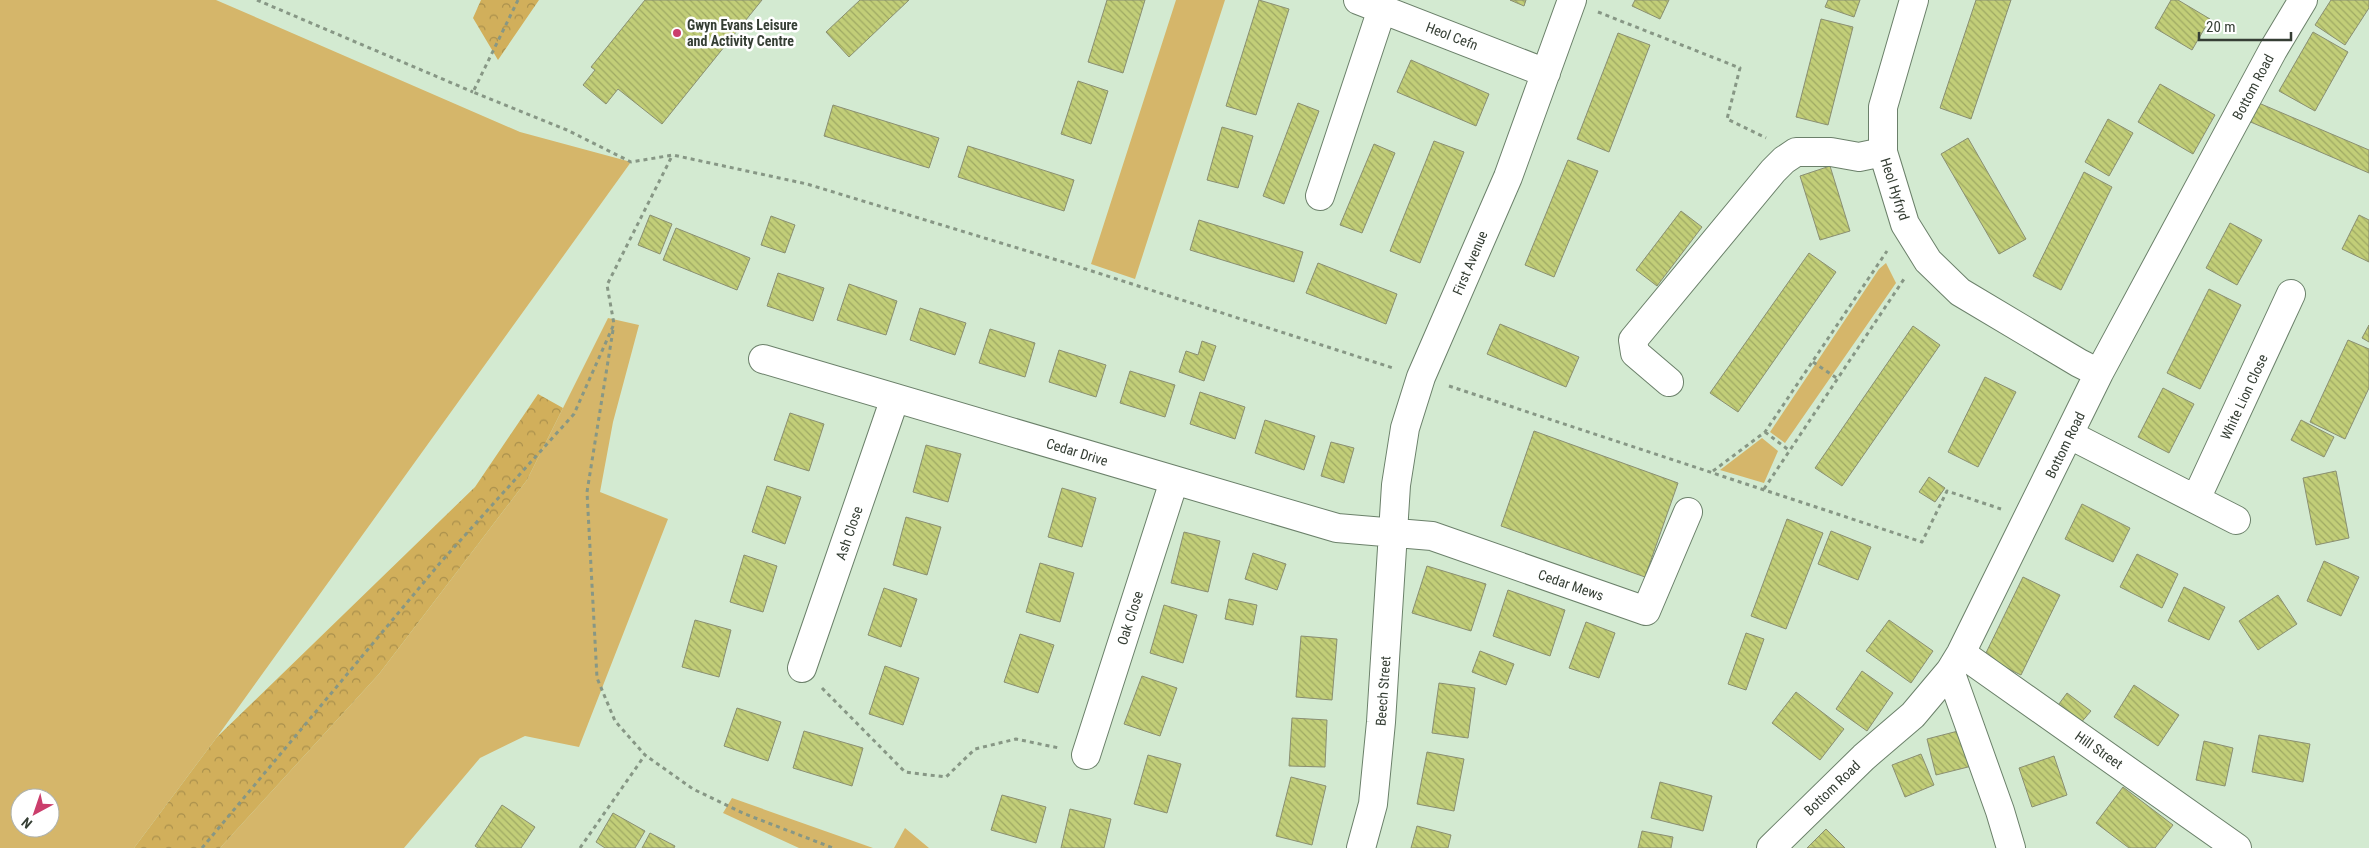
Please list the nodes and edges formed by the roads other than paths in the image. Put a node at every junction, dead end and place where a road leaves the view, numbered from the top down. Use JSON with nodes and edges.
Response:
{"nodes":[{"id":1,"x":1572,"y":0,"type":"edge"},
{"id":2,"x":1914,"y":0,"type":"edge"},
{"id":3,"x":2303,"y":0,"type":"edge"},
{"id":4,"x":1370,"y":5,"type":"edge"},
{"id":5,"x":1546,"y":73,"type":"junction"},
{"id":6,"x":1883,"y":152,"type":"junction"},
{"id":7,"x":1320,"y":196,"type":"dead end"},
{"id":8,"x":2292,"y":294,"type":"dead end"},
{"id":9,"x":763,"y":358,"type":"dead end"},
{"id":10,"x":2100,"y":373,"type":"junction"},
{"id":11,"x":1669,"y":382,"type":"dead end"},
{"id":12,"x":895,"y":398,"type":"junction"},
{"id":13,"x":2070,"y":435,"type":"junction"},
{"id":14,"x":1174,"y":481,"type":"junction"},
{"id":15,"x":2196,"y":499,"type":"junction"},
{"id":16,"x":1688,"y":512,"type":"dead end"},
{"id":17,"x":2236,"y":520,"type":"dead end"},
{"id":18,"x":1393,"y":532,"type":"junction"},
{"id":19,"x":1955,"y":662,"type":"junction"},
{"id":20,"x":802,"y":668,"type":"road end"},
{"id":21,"x":1086,"y":755,"type":"road end"},
{"id":22,"x":1361,"y":848,"type":"edge"},
{"id":23,"x":1771,"y":848,"type":"edge"},
{"id":24,"x":2011,"y":848,"type":"edge"},
{"id":25,"x":2237,"y":848,"type":"edge"}],
"edges":[{"from":1,"to":5,"type":"street","name":"First Avenue"},
{"from":2,"to":6,"type":"street","name":"Heol Hyfryd"},
{"from":3,"to":10,"type":"street","name":"Bottom Road"},
{"from":4,"to":5,"type":"street","name":"Heol Cefn"},
{"from":4,"to":7,"type":"street"},
{"from":5,"to":18,"type":"street","name":"First Avenue"},
{"from":6,"to":10,"type":"street","name":"Heol Hyfryd"},
{"from":6,"to":11,"type":"street"},
{"from":8,"to":15,"type":"street","name":"White Lion Close"},
{"from":9,"to":12,"type":"street","name":"Cedar Drive"},
{"from":10,"to":13,"type":"street","name":"Bottom Road"},
{"from":12,"to":14,"type":"street","name":"Cedar Drive"},
{"from":12,"to":20,"type":"street","name":"Ash Close"},
{"from":13,"to":15,"type":"street"},
{"from":13,"to":19,"type":"street","name":"Bottom Road"},
{"from":14,"to":18,"type":"street","name":"Cedar Drive"},
{"from":14,"to":21,"type":"street","name":"Oak Close"},
{"from":15,"to":17,"type":"street"},
{"from":16,"to":18,"type":"street","name":"Cedar Mews"},
{"from":18,"to":22,"type":"street","name":"Beech Street"},
{"from":19,"to":23,"type":"street","name":"Bottom Road"},
{"from":19,"to":24,"type":"street"},
{"from":19,"to":25,"type":"street","name":"Hill Street"}]}
